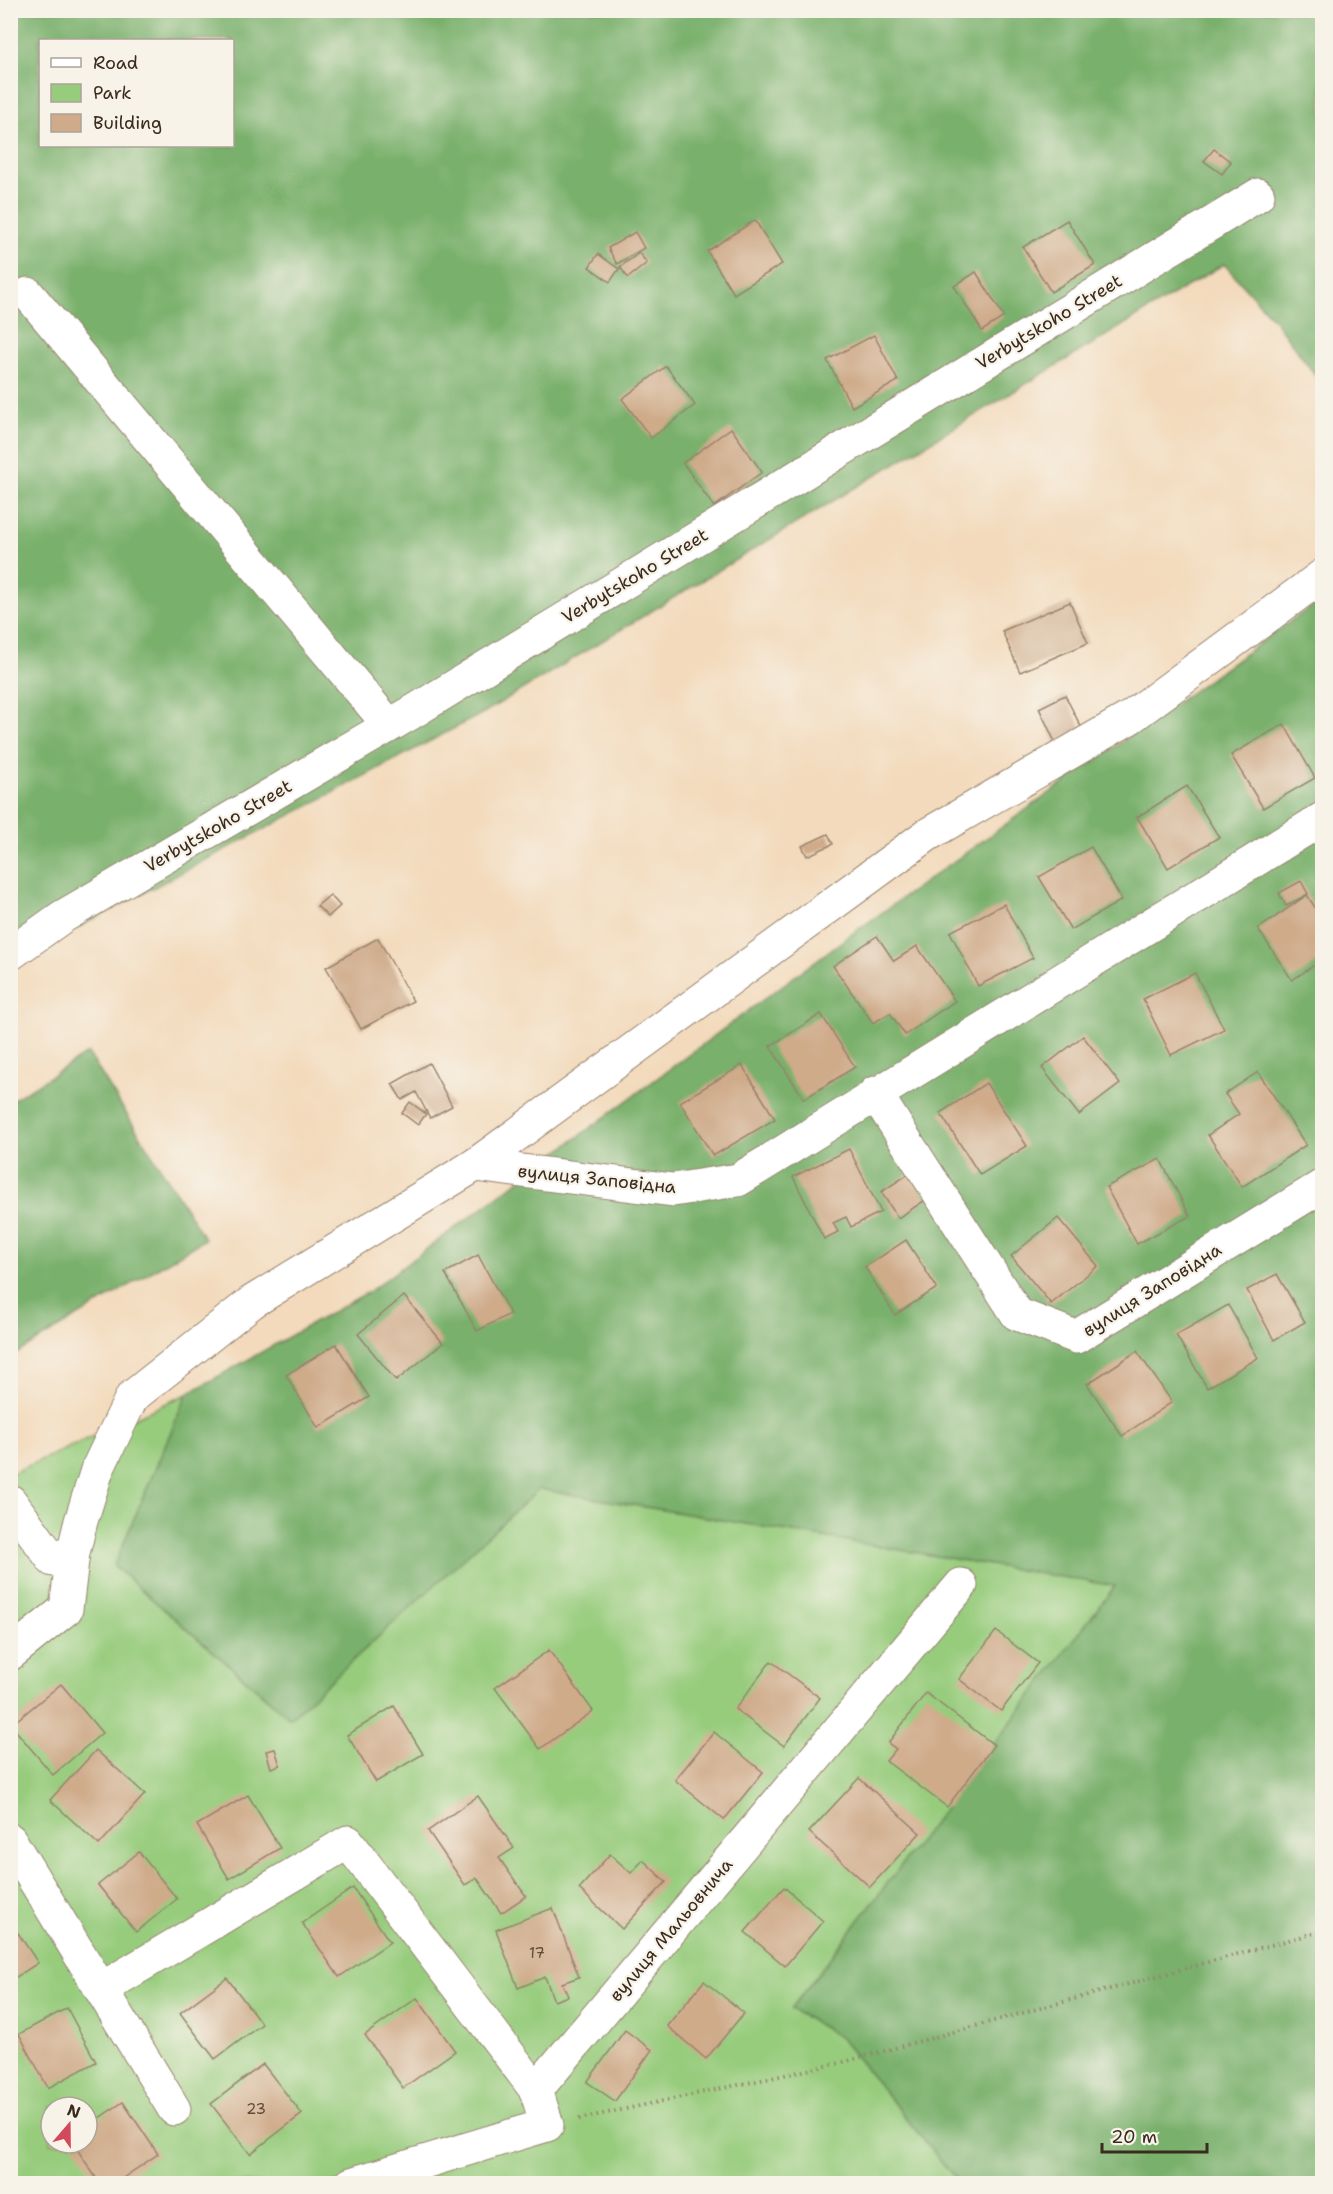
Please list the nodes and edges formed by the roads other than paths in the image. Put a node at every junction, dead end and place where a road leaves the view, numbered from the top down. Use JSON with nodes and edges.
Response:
{"nodes":[{"id":1,"x":1258,"y":195,"type":"dead end"},
{"id":2,"x":28,"y":294,"type":"dead end"},
{"id":3,"x":1323,"y":576,"type":"edge"},
{"id":4,"x":389,"y":725,"type":"junction"},
{"id":5,"x":1323,"y":819,"type":"edge"},
{"id":6,"x":10,"y":954,"type":"edge"},
{"id":7,"x":875,"y":1093,"type":"junction"},
{"id":8,"x":475,"y":1165,"type":"junction"},
{"id":9,"x":1323,"y":1186,"type":"edge"},
{"id":10,"x":10,"y":1501,"type":"edge"},
{"id":11,"x":73,"y":1554,"type":"junction"},
{"id":12,"x":961,"y":1585,"type":"dead end"},
{"id":13,"x":10,"y":1654,"type":"edge"},
{"id":14,"x":10,"y":1840,"type":"edge"},
{"id":15,"x":100,"y":1989,"type":"junction"},
{"id":16,"x":536,"y":2090,"type":"junction"},
{"id":17,"x":174,"y":2109,"type":"dead end"},
{"id":18,"x":351,"y":2184,"type":"edge"}],
"edges":[{"from":1,"to":4,"type":"street","name":"Verbytskoho Street"},
{"from":2,"to":4,"type":"street"},
{"from":3,"to":8,"type":"street"},
{"from":4,"to":6,"type":"street","name":"Verbytskoho Street"},
{"from":5,"to":7,"type":"street","name":"вулиця Заповідна"},
{"from":7,"to":8,"type":"street","name":"вулиця Заповідна"},
{"from":7,"to":9,"type":"street","name":"вулиця Заповідна"},
{"from":8,"to":11,"type":"street"},
{"from":10,"to":11,"type":"street"},
{"from":11,"to":13,"type":"street"},
{"from":12,"to":16,"type":"street","name":"вулиця Мальовнича"},
{"from":14,"to":15,"type":"street"},
{"from":15,"to":16,"type":"street"},
{"from":15,"to":17,"type":"street"},
{"from":16,"to":18,"type":"street"}]}
